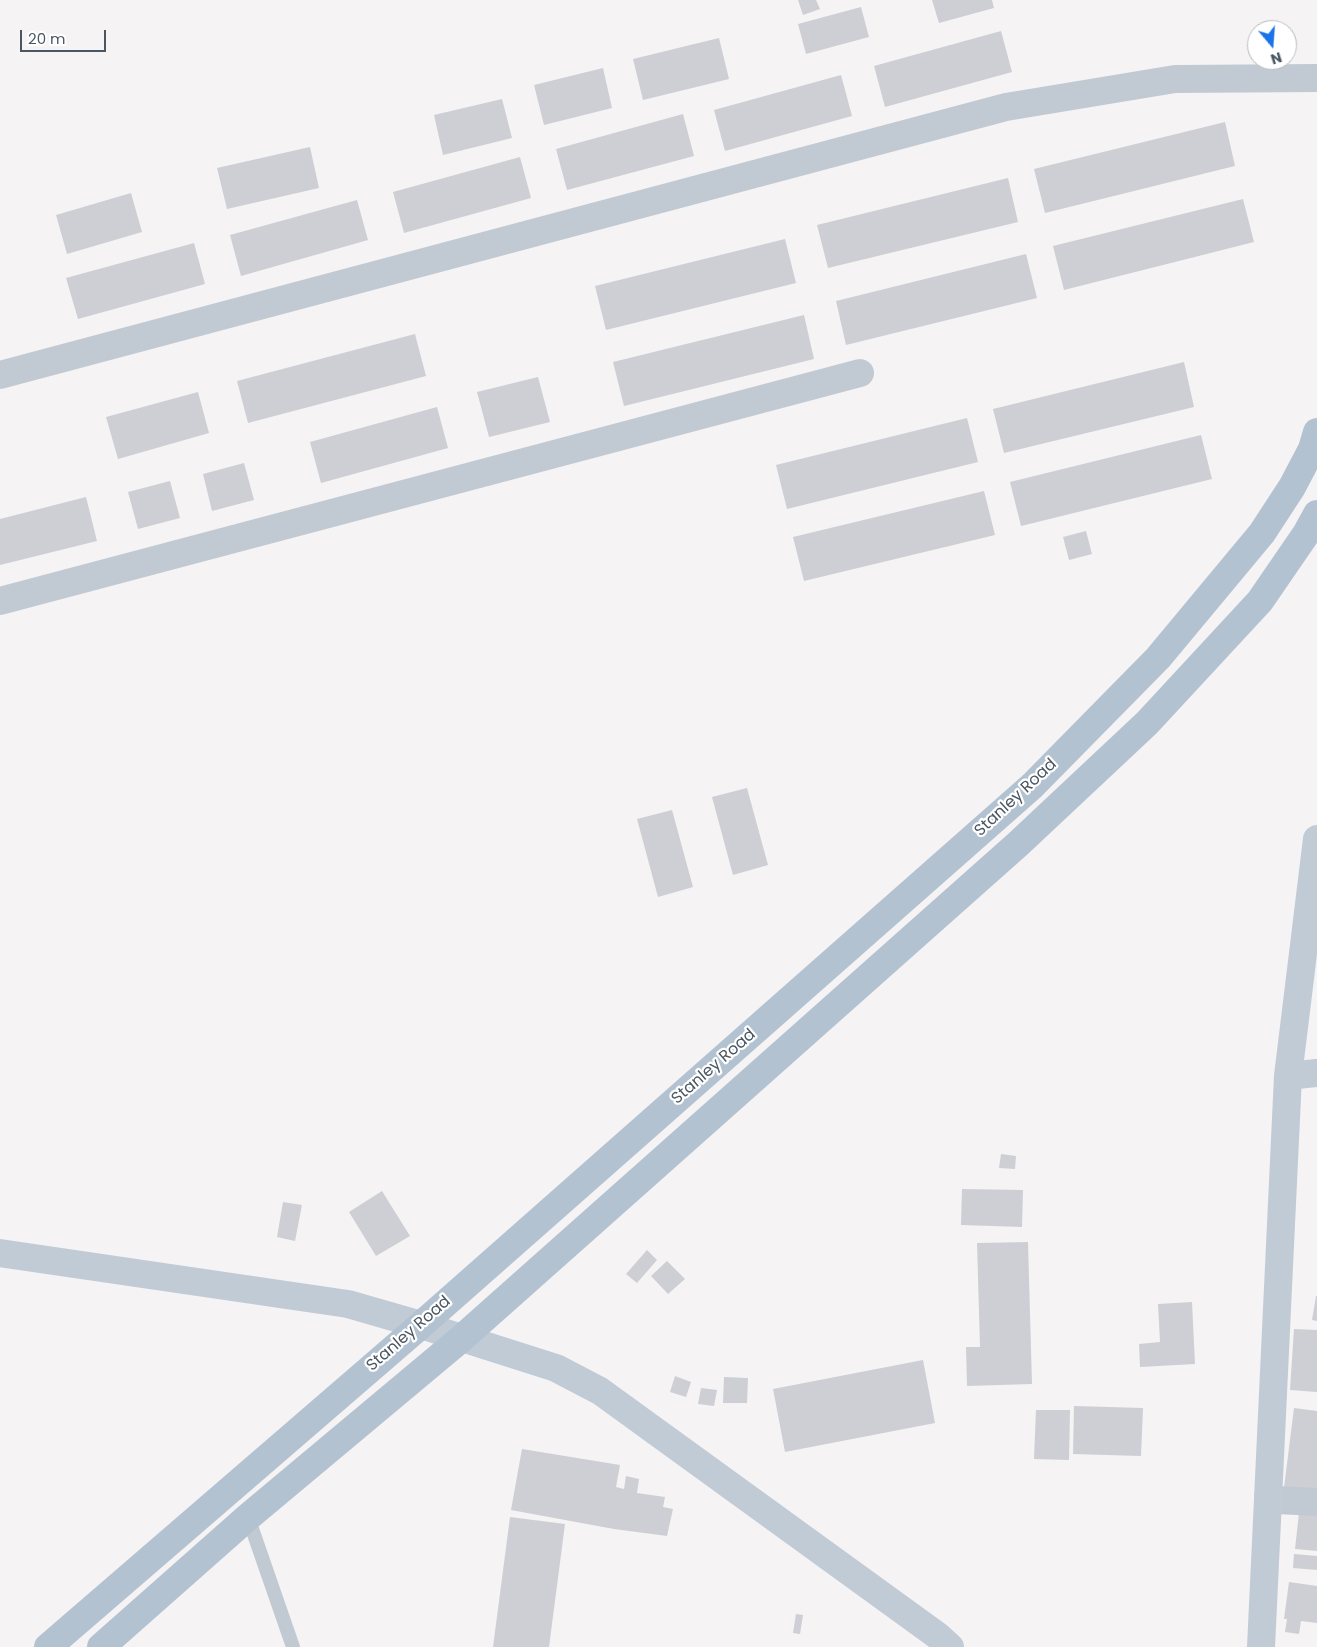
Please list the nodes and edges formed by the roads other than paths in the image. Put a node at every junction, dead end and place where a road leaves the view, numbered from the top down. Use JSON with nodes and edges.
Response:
{"nodes":[{"id":1,"x":1317,"y":78,"type":"edge"},
{"id":2,"x":860,"y":373,"type":"dead end"},
{"id":3,"x":0,"y":375,"type":"edge"},
{"id":4,"x":1315,"y":445,"type":"edge"},
{"id":5,"x":1317,"y":514,"type":"edge"},
{"id":6,"x":0,"y":601,"type":"edge"},
{"id":7,"x":1317,"y":839,"type":"edge"},
{"id":8,"x":1317,"y":1073,"type":"edge"},
{"id":9,"x":1288,"y":1076,"type":"junction"},
{"id":10,"x":0,"y":1253,"type":"edge"},
{"id":11,"x":421,"y":1324,"type":"junction"},
{"id":12,"x":462,"y":1338,"type":"junction"},
{"id":13,"x":1268,"y":1497,"type":"junction"},
{"id":14,"x":1317,"y":1502,"type":"edge"},
{"id":15,"x":248,"y":1517,"type":"junction"},
{"id":16,"x":48,"y":1647,"type":"edge"},
{"id":17,"x":102,"y":1647,"type":"edge"},
{"id":18,"x":293,"y":1647,"type":"edge"},
{"id":19,"x":950,"y":1647,"type":"edge"},
{"id":20,"x":1261,"y":1647,"type":"edge"}],
"edges":[{"from":1,"to":3,"type":"street"},
{"from":2,"to":6,"type":"street"},
{"from":4,"to":11,"type":"main road","name":"Stanley Road"},
{"from":5,"to":12,"type":"main road"},
{"from":7,"to":9,"type":"street"},
{"from":8,"to":9,"type":"street"},
{"from":9,"to":13,"type":"street"},
{"from":10,"to":11,"type":"street"},
{"from":11,"to":12,"type":"street"},
{"from":11,"to":16,"type":"main road","name":"Stanley Road"},
{"from":12,"to":15,"type":"main road"},
{"from":12,"to":19,"type":"street"},
{"from":13,"to":14,"type":"street"},
{"from":13,"to":20,"type":"street"},
{"from":15,"to":17,"type":"main road"},
{"from":15,"to":18,"type":"lane"}]}
